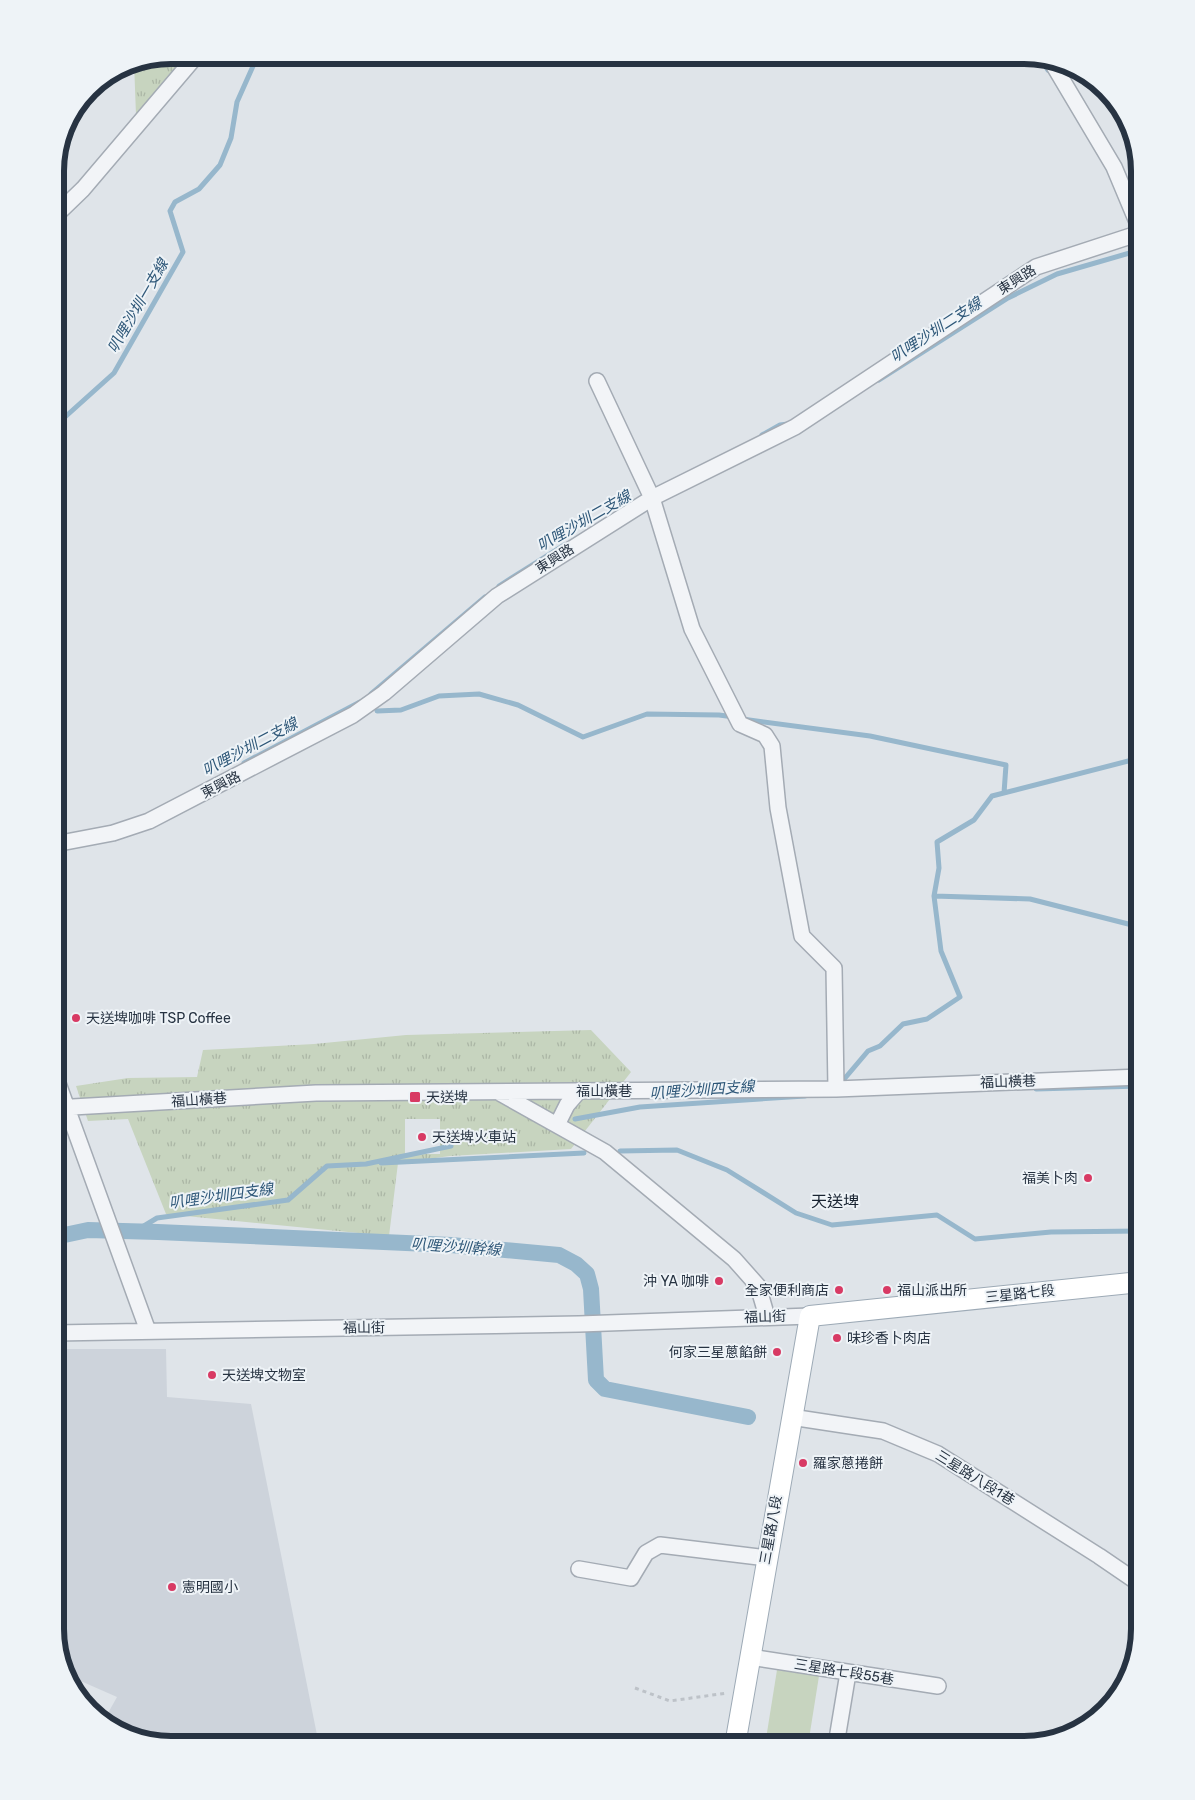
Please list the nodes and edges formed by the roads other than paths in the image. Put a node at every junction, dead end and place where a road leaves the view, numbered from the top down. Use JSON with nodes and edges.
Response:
{"nodes":[{"id":1,"x":189,"y":64,"type":"edge"},
{"id":2,"x":1055,"y":68,"type":"edge"},
{"id":3,"x":64,"y":207,"type":"edge"},
{"id":4,"x":1131,"y":207,"type":"edge"},
{"id":5,"x":1131,"y":236,"type":"edge"},
{"id":6,"x":597,"y":381,"type":"dead end"},
{"id":7,"x":652,"y":498,"type":"junction"},
{"id":8,"x":64,"y":842,"type":"edge"},
{"id":9,"x":1131,"y":1077,"type":"edge"},
{"id":10,"x":836,"y":1089,"type":"junction"},
{"id":11,"x":579,"y":1091,"type":"junction"},
{"id":12,"x":497,"y":1092,"type":"junction"},
{"id":13,"x":64,"y":1108,"type":"edge"},
{"id":14,"x":64,"y":1116,"type":"edge"},
{"id":15,"x":557,"y":1125,"type":"junction"},
{"id":16,"x":1131,"y":1283,"type":"edge"},
{"id":17,"x":810,"y":1316,"type":"junction"},
{"id":18,"x":767,"y":1317,"type":"junction"},
{"id":19,"x":148,"y":1331,"type":"junction"},
{"id":20,"x":64,"y":1333,"type":"edge"},
{"id":21,"x":791,"y":1417,"type":"junction"},
{"id":22,"x":766,"y":1558,"type":"junction"},
{"id":23,"x":579,"y":1569,"type":"dead end"},
{"id":24,"x":1131,"y":1578,"type":"edge"},
{"id":25,"x":750,"y":1657,"type":"junction"},
{"id":26,"x":848,"y":1673,"type":"junction"},
{"id":27,"x":938,"y":1686,"type":"dead end"},
{"id":28,"x":737,"y":1736,"type":"edge"},
{"id":29,"x":838,"y":1736,"type":"edge"}],
"edges":[{"from":1,"to":3,"type":"street"},
{"from":2,"to":4,"type":"street"},
{"from":5,"to":7,"type":"street","name":"東興路"},
{"from":6,"to":7,"type":"street"},
{"from":7,"to":8,"type":"street","name":"東興路"},
{"from":7,"to":10,"type":"street"},
{"from":9,"to":10,"type":"street","name":"福山橫巷"},
{"from":10,"to":11,"type":"street","name":"福山橫巷"},
{"from":11,"to":12,"type":"street","name":"福山橫巷"},
{"from":11,"to":15,"type":"street"},
{"from":12,"to":13,"type":"street","name":"福山橫巷"},
{"from":12,"to":15,"type":"street"},
{"from":14,"to":19,"type":"street"},
{"from":15,"to":18,"type":"street"},
{"from":16,"to":17,"type":"main road","name":"三星路七段"},
{"from":17,"to":18,"type":"street","name":"福山街"},
{"from":17,"to":21,"type":"main road","name":"三星路八段"},
{"from":18,"to":19,"type":"street","name":"福山街"},
{"from":19,"to":20,"type":"street","name":"福山街"},
{"from":21,"to":22,"type":"main road","name":"三星路八段"},
{"from":21,"to":24,"type":"street","name":"三星路八段1巷"},
{"from":22,"to":23,"type":"street"},
{"from":22,"to":25,"type":"main road","name":"三星路八段"},
{"from":25,"to":26,"type":"street","name":"三星路七段55巷"},
{"from":25,"to":28,"type":"main road","name":"三星路八段"},
{"from":26,"to":27,"type":"street","name":"三星路七段55巷"},
{"from":26,"to":29,"type":"street"}]}
